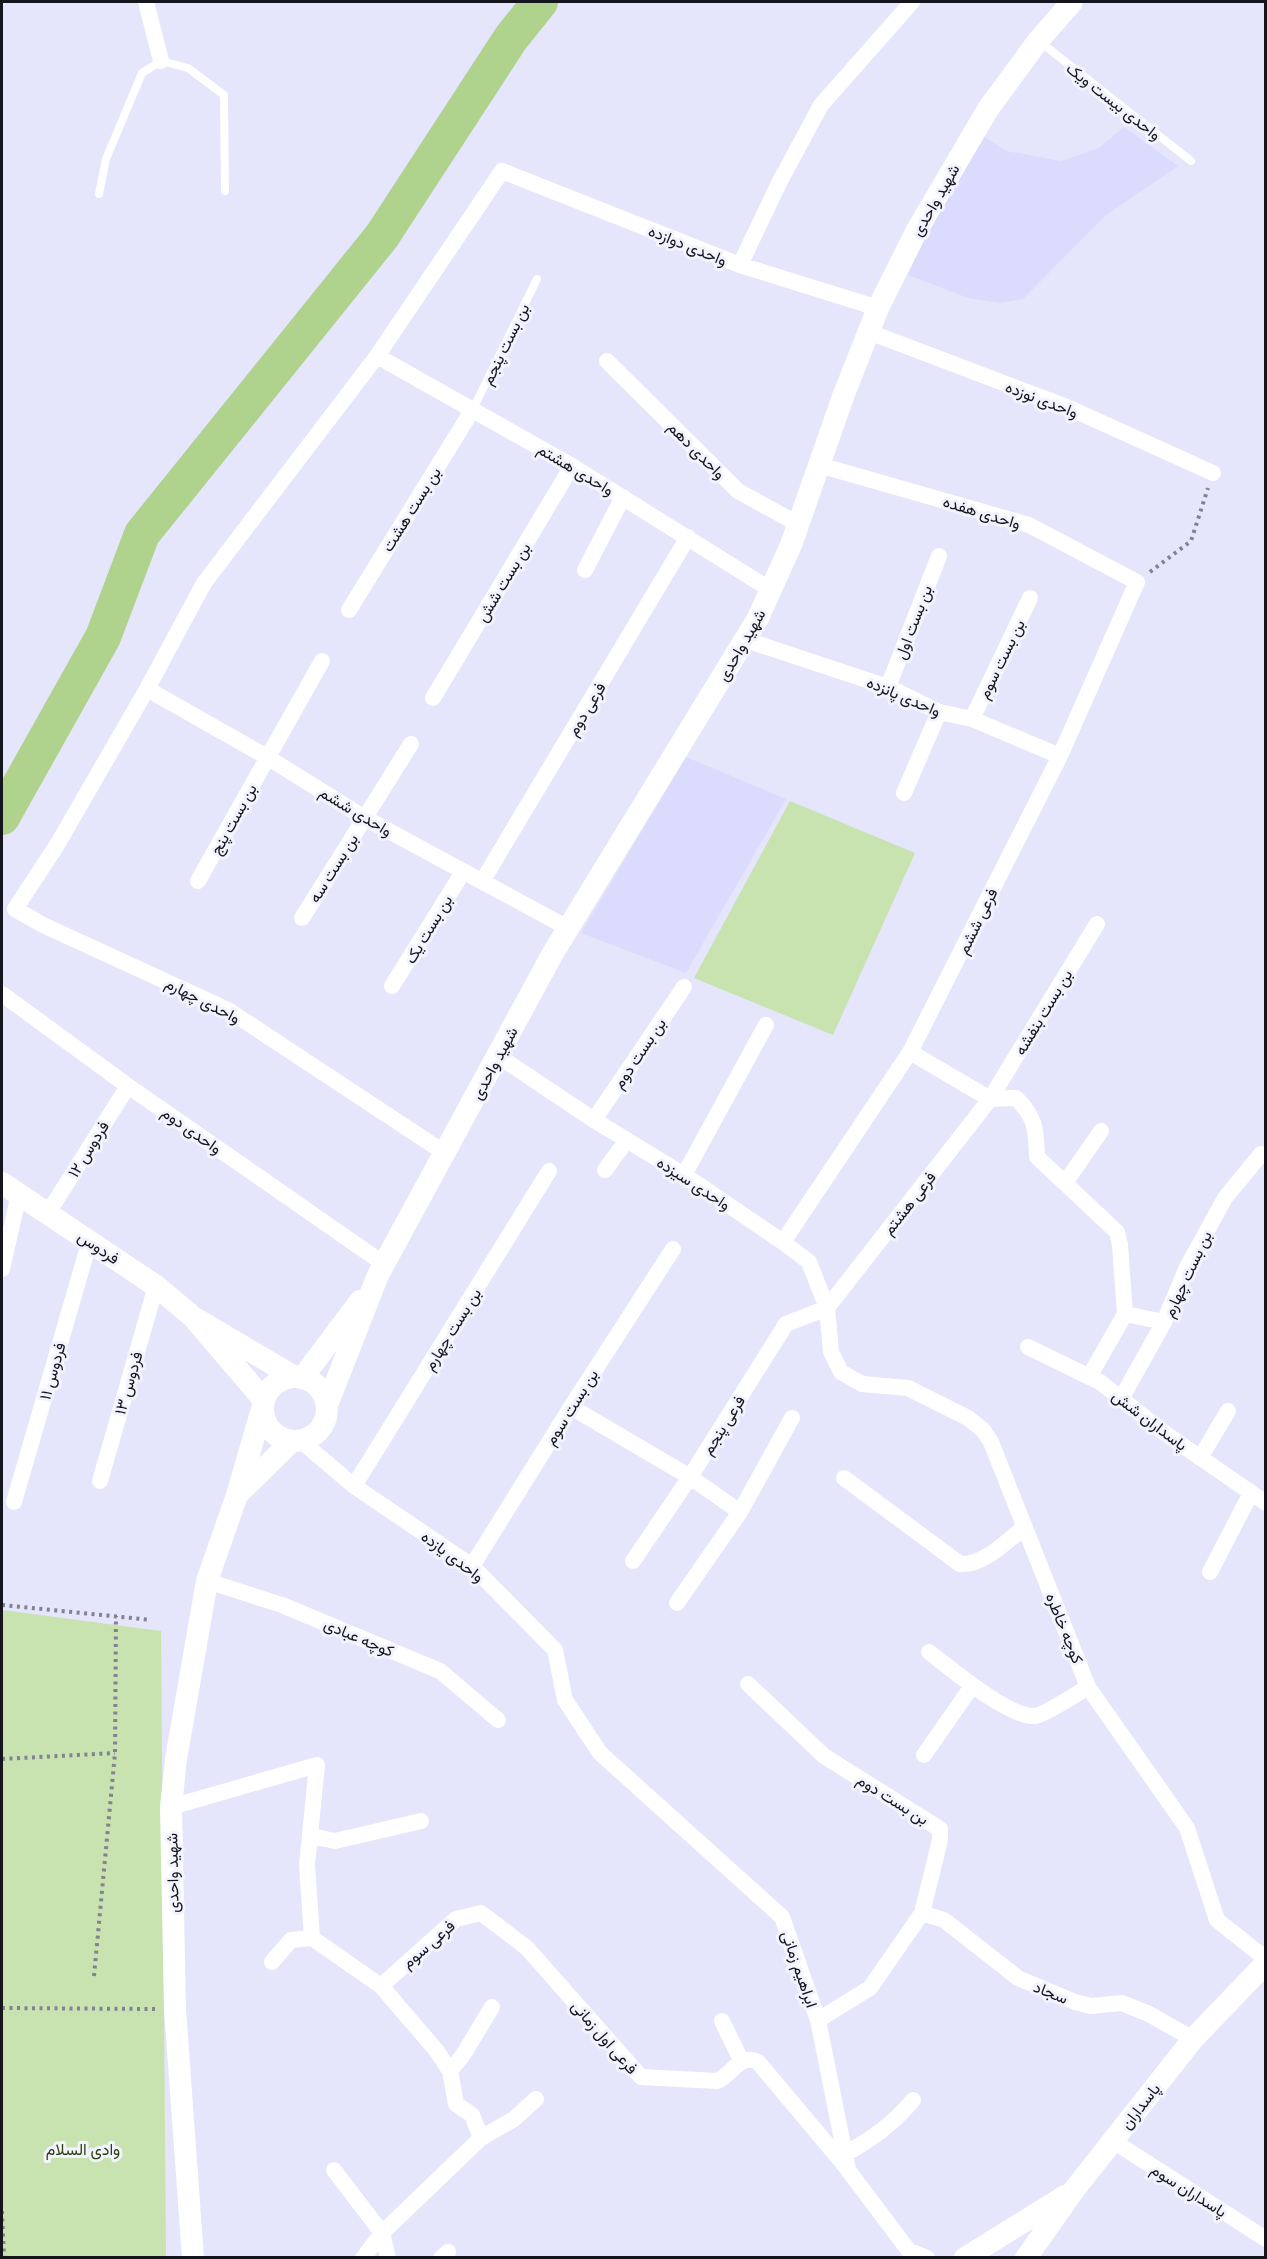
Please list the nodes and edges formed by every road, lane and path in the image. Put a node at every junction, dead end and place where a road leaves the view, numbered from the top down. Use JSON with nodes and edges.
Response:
{"nodes":[{"id":1,"x":146,"y":2,"type":"edge"},
{"id":2,"x":912,"y":2,"type":"edge"},
{"id":3,"x":1072,"y":2,"type":"edge"},
{"id":4,"x":1038,"y":41,"type":"junction"},
{"id":5,"x":161,"y":61,"type":"junction"},
{"id":6,"x":1191,"y":161,"type":"dead end"},
{"id":7,"x":225,"y":190,"type":"dead end"},
{"id":8,"x":99,"y":194,"type":"dead end"},
{"id":9,"x":740,"y":265,"type":"junction"},
{"id":10,"x":537,"y":279,"type":"dead end"},
{"id":11,"x":878,"y":308,"type":"junction"},
{"id":12,"x":869,"y":332,"type":"junction"},
{"id":13,"x":377,"y":356,"type":"junction"},
{"id":14,"x":607,"y":361,"type":"dead end"},
{"id":15,"x":473,"y":409,"type":"junction"},
{"id":16,"x":819,"y":465,"type":"junction"},
{"id":17,"x":572,"y":466,"type":"junction"},
{"id":18,"x":1213,"y":473,"type":"joint"},
{"id":19,"x":623,"y":497,"type":"junction"},
{"id":20,"x":798,"y":524,"type":"junction"},
{"id":21,"x":688,"y":537,"type":"junction"},
{"id":22,"x":939,"y":556,"type":"dead end"},
{"id":23,"x":585,"y":570,"type":"dead end"},
{"id":24,"x":1137,"y":582,"type":"junction"},
{"id":25,"x":771,"y":590,"type":"junction"},
{"id":26,"x":1030,"y":598,"type":"dead end"},
{"id":27,"x":349,"y":610,"type":"dead end"},
{"id":28,"x":746,"y":640,"type":"junction"},
{"id":29,"x":322,"y":661,"type":"dead end"},
{"id":30,"x":888,"y":687,"type":"junction"},
{"id":31,"x":147,"y":689,"type":"junction"},
{"id":32,"x":433,"y":698,"type":"dead end"},
{"id":33,"x":939,"y":712,"type":"junction"},
{"id":34,"x":972,"y":719,"type":"junction"},
{"id":35,"x":411,"y":744,"type":"dead end"},
{"id":36,"x":1060,"y":756,"type":"junction"},
{"id":37,"x":267,"y":757,"type":"junction"},
{"id":38,"x":904,"y":793,"type":"dead end"},
{"id":39,"x":365,"y":818,"type":"junction"},
{"id":40,"x":462,"y":872,"type":"junction"},
{"id":41,"x":483,"y":880,"type":"junction"},
{"id":42,"x":198,"y":881,"type":"dead end"},
{"id":43,"x":302,"y":918,"type":"dead end"},
{"id":44,"x":1097,"y":924,"type":"dead end"},
{"id":45,"x":568,"y":928,"type":"junction"},
{"id":46,"x":393,"y":986,"type":"dead end"},
{"id":47,"x":684,"y":987,"type":"dead end"},
{"id":48,"x":2,"y":994,"type":"edge"},
{"id":49,"x":766,"y":1025,"type":"dead end"},
{"id":50,"x":910,"y":1052,"type":"junction"},
{"id":51,"x":498,"y":1056,"type":"junction"},
{"id":52,"x":128,"y":1086,"type":"junction"},
{"id":53,"x":990,"y":1099,"type":"junction"},
{"id":54,"x":594,"y":1120,"type":"junction"},
{"id":55,"x":1101,"y":1131,"type":"dead end"},
{"id":56,"x":627,"y":1140,"type":"junction"},
{"id":57,"x":445,"y":1153,"type":"junction"},
{"id":58,"x":1261,"y":1154,"type":"dead end"},
{"id":59,"x":605,"y":1170,"type":"dead end"},
{"id":60,"x":549,"y":1171,"type":"dead end"},
{"id":61,"x":684,"y":1175,"type":"junction"},
{"id":62,"x":1065,"y":1183,"type":"junction"},
{"id":63,"x":10,"y":1189,"type":"edge"},
{"id":64,"x":48,"y":1213,"type":"junction"},
{"id":65,"x":90,"y":1240,"type":"junction"},
{"id":66,"x":783,"y":1242,"type":"junction"},
{"id":67,"x":673,"y":1249,"type":"dead end"},
{"id":68,"x":2,"y":1269,"type":"edge"},
{"id":69,"x":381,"y":1269,"type":"junction"},
{"id":70,"x":156,"y":1286,"type":"junction"},
{"id":71,"x":827,"y":1308,"type":"junction"},
{"id":72,"x":1125,"y":1314,"type":"junction"},
{"id":73,"x":193,"y":1317,"type":"junction"},
{"id":74,"x":1164,"y":1322,"type":"junction"},
{"id":75,"x":1028,"y":1347,"type":"dead end"},
{"id":76,"x":831,"y":1352,"type":"joint"},
{"id":77,"x":298,"y":1377,"type":"junction"},
{"id":78,"x":1089,"y":1377,"type":"junction"},
{"id":79,"x":1121,"y":1399,"type":"junction"},
{"id":80,"x":263,"y":1404,"type":"junction"},
{"id":81,"x":327,"y":1405,"type":"junction"},
{"id":82,"x":571,"y":1407,"type":"junction"},
{"id":83,"x":1227,"y":1411,"type":"dead end"},
{"id":84,"x":792,"y":1418,"type":"dead end"},
{"id":85,"x":296,"y":1441,"type":"junction"},
{"id":86,"x":1200,"y":1458,"type":"junction"},
{"id":87,"x":690,"y":1477,"type":"junction"},
{"id":88,"x":844,"y":1478,"type":"dead end"},
{"id":89,"x":100,"y":1481,"type":"dead end"},
{"id":90,"x":354,"y":1486,"type":"junction"},
{"id":91,"x":1251,"y":1493,"type":"junction"},
{"id":92,"x":237,"y":1495,"type":"junction"},
{"id":93,"x":14,"y":1502,"type":"dead end"},
{"id":94,"x":1266,"y":1503,"type":"edge"},
{"id":95,"x":740,"y":1512,"type":"junction"},
{"id":96,"x":1025,"y":1527,"type":"junction"},
{"id":97,"x":633,"y":1561,"type":"dead end"},
{"id":98,"x":472,"y":1566,"type":"junction"},
{"id":99,"x":1210,"y":1572,"type":"dead end"},
{"id":100,"x":207,"y":1581,"type":"junction"},
{"id":101,"x":678,"y":1603,"type":"dead end"},
{"id":102,"x":2,"y":1605,"type":"edge"},
{"id":103,"x":116,"y":1616,"type":"junction"},
{"id":104,"x":151,"y":1620,"type":"dead end"},
{"id":105,"x":929,"y":1652,"type":"dead end"},
{"id":106,"x":748,"y":1684,"type":"dead end"},
{"id":107,"x":972,"y":1686,"type":"junction"},
{"id":108,"x":1088,"y":1687,"type":"junction"},
{"id":109,"x":566,"y":1700,"type":"joint"},
{"id":110,"x":498,"y":1720,"type":"dead end"},
{"id":111,"x":115,"y":1753,"type":"junction"},
{"id":112,"x":924,"y":1755,"type":"dead end"},
{"id":113,"x":2,"y":1759,"type":"edge"},
{"id":114,"x":171,"y":1807,"type":"junction"},
{"id":115,"x":421,"y":1821,"type":"dead end"},
{"id":116,"x":310,"y":1836,"type":"junction"},
{"id":117,"x":481,"y":1913,"type":"joint"},
{"id":118,"x":922,"y":1913,"type":"junction"},
{"id":119,"x":312,"y":1938,"type":"junction"},
{"id":120,"x":1266,"y":1961,"type":"edge"},
{"id":121,"x":272,"y":1962,"type":"dead end"},
{"id":122,"x":94,"y":1976,"type":"dead end"},
{"id":123,"x":381,"y":1986,"type":"junction"},
{"id":124,"x":492,"y":2007,"type":"dead end"},
{"id":125,"x":2,"y":2008,"type":"edge"},
{"id":126,"x":175,"y":2009,"type":"junction"},
{"id":127,"x":818,"y":2019,"type":"junction"},
{"id":128,"x":722,"y":2021,"type":"dead end"},
{"id":129,"x":1192,"y":2039,"type":"junction"},
{"id":130,"x":741,"y":2060,"type":"junction"},
{"id":131,"x":450,"y":2071,"type":"junction"},
{"id":132,"x":536,"y":2099,"type":"dead end"},
{"id":133,"x":913,"y":2100,"type":"dead end"},
{"id":134,"x":481,"y":2138,"type":"junction"},
{"id":135,"x":1113,"y":2141,"type":"junction"},
{"id":136,"x":847,"y":2162,"type":"junction"},
{"id":137,"x":334,"y":2170,"type":"dead end"},
{"id":138,"x":1074,"y":2190,"type":"junction"},
{"id":139,"x":2,"y":2211,"type":"edge"},
{"id":140,"x":382,"y":2233,"type":"junction"},
{"id":141,"x":1266,"y":2239,"type":"edge"},
{"id":142,"x":909,"y":2254,"type":"edge"},
{"id":143,"x":4,"y":2258,"type":"edge"},
{"id":144,"x":193,"y":2258,"type":"edge"},
{"id":145,"x":363,"y":2258,"type":"edge"},
{"id":146,"x":388,"y":2258,"type":"edge"},
{"id":147,"x":927,"y":2258,"type":"edge"},
{"id":148,"x":965,"y":2258,"type":"edge"},
{"id":149,"x":1026,"y":2258,"type":"edge"}],
"edges":[{"from":1,"to":5,"type":"street"},
{"from":2,"to":9,"type":"street"},
{"from":3,"to":4,"type":"street","name":"شهید واحدی"},
{"from":4,"to":6,"type":"lane","name":"واحدی بیست ویک"},
{"from":4,"to":11,"type":"street","name":"شهید واحدی"},
{"from":5,"to":7,"type":"lane"},
{"from":5,"to":8,"type":"lane"},
{"from":9,"to":11,"type":"street","name":"واحدی دوازده"},
{"from":9,"to":13,"type":"street","name":"واحدی دوازده"},
{"from":10,"to":15,"type":"lane","name":"بن بست پنجم"},
{"from":11,"to":12,"type":"street","name":"شهید واحدی"},
{"from":12,"to":16,"type":"street","name":"شهید واحدی"},
{"from":12,"to":18,"type":"street","name":"واحدی نوزده"},
{"from":13,"to":15,"type":"street","name":"واحدی هشتم"},
{"from":13,"to":31,"type":"street"},
{"from":14,"to":20,"type":"street","name":"واحدی دهم"},
{"from":15,"to":17,"type":"street","name":"واحدی هشتم"},
{"from":15,"to":27,"type":"street","name":"بن بست هشت"},
{"from":16,"to":20,"type":"street","name":"شهید واحدی"},
{"from":16,"to":24,"type":"street","name":"واحدی هفده"},
{"from":17,"to":19,"type":"street","name":"واحدی هشتم"},
{"from":17,"to":32,"type":"street","name":"بن بست شش"},
{"from":18,"to":24,"type":"path"},
{"from":19,"to":21,"type":"street","name":"واحدی هشتم"},
{"from":19,"to":23,"type":"street"},
{"from":20,"to":25,"type":"street","name":"شهید واحدی"},
{"from":21,"to":25,"type":"street","name":"واحدی هشتم"},
{"from":21,"to":41,"type":"street","name":"فرعی دوم"},
{"from":22,"to":30,"type":"street","name":"بن بست اول"},
{"from":24,"to":36,"type":"street","name":"فرعی ششم"},
{"from":25,"to":28,"type":"street","name":"شهید واحدی"},
{"from":26,"to":34,"type":"street","name":"بن بست سوم"},
{"from":28,"to":30,"type":"street","name":"واحدی پانزده"},
{"from":28,"to":45,"type":"street","name":"شهید واحدی"},
{"from":29,"to":37,"type":"street"},
{"from":30,"to":33,"type":"street","name":"واحدی پانزده"},
{"from":31,"to":37,"type":"street","name":"واحدی ششم"},
{"from":31,"to":57,"type":"street","name":"واحدی چهارم"},
{"from":33,"to":34,"type":"street","name":"واحدی پانزده"},
{"from":33,"to":38,"type":"street"},
{"from":34,"to":36,"type":"street","name":"واحدی پانزده"},
{"from":35,"to":39,"type":"street","name":"بن بست سه"},
{"from":36,"to":50,"type":"street","name":"فرعی ششم"},
{"from":37,"to":39,"type":"street","name":"واحدی ششم"},
{"from":37,"to":42,"type":"street","name":"بن بست پنج"},
{"from":39,"to":40,"type":"street","name":"واحدی ششم"},
{"from":39,"to":43,"type":"street","name":"بن بست سه"},
{"from":40,"to":41,"type":"street","name":"واحدی ششم"},
{"from":40,"to":46,"type":"street","name":"بن بست یک"},
{"from":41,"to":45,"type":"street","name":"واحدی ششم"},
{"from":44,"to":53,"type":"street","name":"بن بست بنفشه"},
{"from":45,"to":51,"type":"street","name":"شهید واحدی"},
{"from":47,"to":54,"type":"street","name":"بن بست دوم"},
{"from":48,"to":52,"type":"street","name":"واحدی دوم"},
{"from":49,"to":61,"type":"street"},
{"from":50,"to":53,"type":"street"},
{"from":50,"to":66,"type":"street","name":"فرعی ششم"},
{"from":51,"to":54,"type":"street","name":"واحدی سیزده"},
{"from":51,"to":57,"type":"street","name":"شهید واحدی"},
{"from":52,"to":64,"type":"street","name":"فردوس ۱۲"},
{"from":52,"to":69,"type":"street","name":"واحدی دوم"},
{"from":53,"to":62,"type":"street"},
{"from":53,"to":71,"type":"street","name":"فرعی هشتم"},
{"from":54,"to":56,"type":"street","name":"واحدی سیزده"},
{"from":55,"to":62,"type":"street"},
{"from":56,"to":59,"type":"street"},
{"from":56,"to":61,"type":"street","name":"واحدی سیزده"},
{"from":57,"to":69,"type":"street","name":"شهید واحدی"},
{"from":58,"to":74,"type":"street","name":"بن بست چهارم"},
{"from":60,"to":90,"type":"street","name":"بن بست چهارم"},
{"from":61,"to":66,"type":"street","name":"واحدی سیزده"},
{"from":62,"to":72,"type":"street"},
{"from":63,"to":64,"type":"street","name":"فردوس"},
{"from":63,"to":68,"type":"street"},
{"from":64,"to":65,"type":"street","name":"فردوس"},
{"from":65,"to":70,"type":"street","name":"فردوس"},
{"from":65,"to":93,"type":"street","name":"فردوس ۱۱"},
{"from":66,"to":71,"type":"street","name":"واحدی سیزده"},
{"from":67,"to":82,"type":"street","name":"بن بست سوم"},
{"from":69,"to":77,"type":"street"},
{"from":69,"to":81,"type":"street"},
{"from":70,"to":73,"type":"street","name":"فردوس"},
{"from":70,"to":89,"type":"street","name":"فردوس ۱۳"},
{"from":71,"to":76,"type":"street","name":"واحدی سیزده"},
{"from":71,"to":87,"type":"street","name":"فرعی پنجم"},
{"from":72,"to":74,"type":"street"},
{"from":72,"to":78,"type":"street"},
{"from":73,"to":77,"type":"street"},
{"from":73,"to":80,"type":"street"},
{"from":74,"to":79,"type":"street","name":"بن بست چهارم"},
{"from":75,"to":78,"type":"street","name":"پاسداران شش"},
{"from":76,"to":96,"type":"street","name":"كوچه خاطره"},
{"from":77,"to":80,"type":"street"},
{"from":77,"to":81,"type":"street"},
{"from":78,"to":79,"type":"street","name":"پاسداران شش"},
{"from":79,"to":86,"type":"street","name":"پاسداران شش"},
{"from":80,"to":85,"type":"street"},
{"from":80,"to":92,"type":"street","name":"شهید واحدی"},
{"from":81,"to":85,"type":"street"},
{"from":82,"to":87,"type":"street"},
{"from":82,"to":98,"type":"street","name":"بن بست سوم"},
{"from":83,"to":86,"type":"street"},
{"from":84,"to":95,"type":"street"},
{"from":85,"to":90,"type":"street","name":"واحدی یازده"},
{"from":85,"to":92,"type":"street"},
{"from":86,"to":91,"type":"street","name":"پاسداران شش"},
{"from":87,"to":95,"type":"street"},
{"from":87,"to":97,"type":"street","name":"فرعی پنجم"},
{"from":88,"to":96,"type":"street"},
{"from":90,"to":98,"type":"street","name":"واحدی یازده"},
{"from":91,"to":94,"type":"street","name":"پاسداران شش"},
{"from":91,"to":99,"type":"street"},
{"from":92,"to":100,"type":"street","name":"شهید واحدی"},
{"from":95,"to":101,"type":"street"},
{"from":96,"to":108,"type":"street","name":"كوچه خاطره"},
{"from":98,"to":109,"type":"street","name":"واحدی یازده"},
{"from":100,"to":110,"type":"street","name":"کوچه عبادی"},
{"from":100,"to":114,"type":"street","name":"شهید واحدی"},
{"from":102,"to":103,"type":"path"},
{"from":103,"to":104,"type":"path"},
{"from":103,"to":111,"type":"path"},
{"from":105,"to":107,"type":"street"},
{"from":106,"to":118,"type":"street","name":"بن بست دوم"},
{"from":107,"to":108,"type":"street"},
{"from":107,"to":112,"type":"street"},
{"from":108,"to":120,"type":"street","name":"كوچه خاطره"},
{"from":109,"to":127,"type":"street","name":"ابراهیم زمانی"},
{"from":111,"to":113,"type":"path"},
{"from":111,"to":122,"type":"path"},
{"from":114,"to":116,"type":"street"},
{"from":114,"to":126,"type":"street","name":"شهید واحدی"},
{"from":115,"to":116,"type":"street"},
{"from":116,"to":119,"type":"street"},
{"from":117,"to":123,"type":"street","name":"فرعی سوم"},
{"from":117,"to":130,"type":"street","name":"فرعی اول زمانی"},
{"from":118,"to":127,"type":"street","name":"بن بست دوم"},
{"from":118,"to":129,"type":"street","name":"سجاد"},
{"from":119,"to":121,"type":"street"},
{"from":119,"to":123,"type":"street"},
{"from":120,"to":129,"type":"street","name":"پاسداران"},
{"from":123,"to":131,"type":"street"},
{"from":124,"to":131,"type":"street"},
{"from":125,"to":126,"type":"path"},
{"from":126,"to":144,"type":"street","name":"شهید واحدی"},
{"from":127,"to":136,"type":"street","name":"ابراهیم زمانی"},
{"from":128,"to":130,"type":"street"},
{"from":129,"to":135,"type":"street","name":"پاسداران"},
{"from":130,"to":136,"type":"street"},
{"from":131,"to":134,"type":"street"},
{"from":132,"to":134,"type":"street"},
{"from":133,"to":136,"type":"street"},
{"from":134,"to":140,"type":"street"},
{"from":135,"to":138,"type":"street","name":"پاسداران"},
{"from":135,"to":141,"type":"street","name":"پاسداران سوم"},
{"from":136,"to":142,"type":"street","name":"ابراهیم زمانی"},
{"from":137,"to":140,"type":"street"},
{"from":138,"to":148,"type":"street"},
{"from":138,"to":149,"type":"street","name":"پاسداران"},
{"from":139,"to":143,"type":"path"},
{"from":140,"to":145,"type":"street"},
{"from":140,"to":146,"type":"street"},
{"from":142,"to":147,"type":"street","name":"ابراهیم زمانی"}]}
